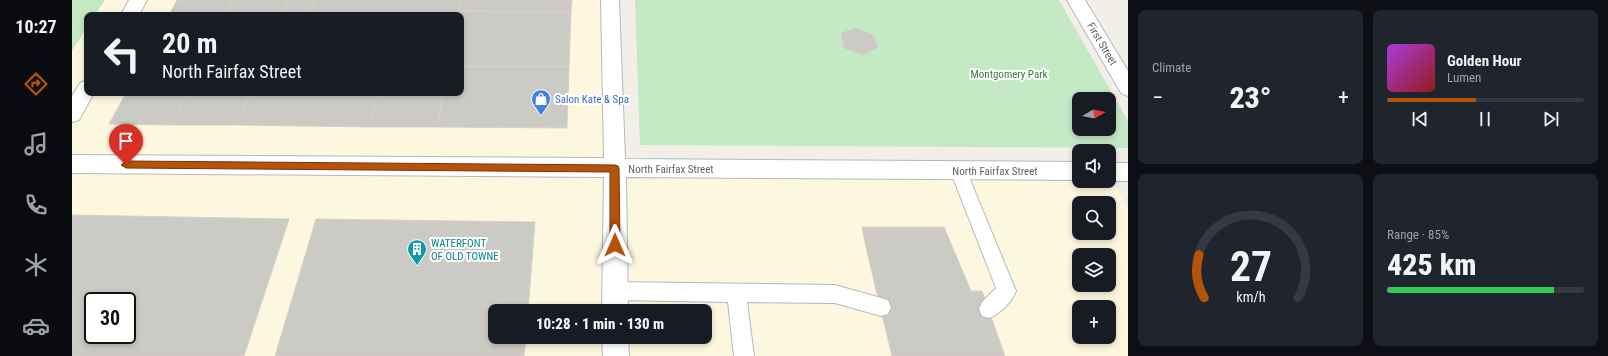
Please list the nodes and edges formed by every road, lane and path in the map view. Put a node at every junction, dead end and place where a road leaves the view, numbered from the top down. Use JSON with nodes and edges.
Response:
{"nodes":[{"id":1,"x":138,"y":0,"type":"edge"},
{"id":2,"x":610,"y":0,"type":"edge"},
{"id":3,"x":1076,"y":0,"type":"edge"},
{"id":4,"x":132,"y":12,"type":"edge"},
{"id":5,"x":1128,"y":88,"type":"edge"},
{"id":6,"x":84,"y":93,"type":"edge"},
{"id":7,"x":72,"y":114,"type":"edge"},
{"id":8,"x":72,"y":164,"type":"edge"},
{"id":9,"x":615,"y":168,"type":"junction"},
{"id":10,"x":958,"y":170,"type":"junction"},
{"id":11,"x":1072,"y":171,"type":"edge"},
{"id":12,"x":1116,"y":172,"type":"edge"},
{"id":13,"x":1128,"y":172,"type":"edge"},
{"id":14,"x":736,"y":293,"type":"junction"},
{"id":15,"x":615,"y":301,"type":"edge"},
{"id":16,"x":881,"y":307,"type":"dead end"},
{"id":17,"x":989,"y":309,"type":"dead end"},
{"id":18,"x":615,"y":344,"type":"edge"},
{"id":19,"x":616,"y":356,"type":"edge"},
{"id":20,"x":744,"y":356,"type":"edge"}],
"edges":[{"from":1,"to":4,"type":"street"},
{"from":2,"to":9,"type":"street"},
{"from":3,"to":5,"type":"street","name":"First Street"},
{"from":6,"to":7,"type":"street"},
{"from":8,"to":9,"type":"street","name":"North Fairfax Street"},
{"from":9,"to":10,"type":"street","name":"North Fairfax Street"},
{"from":9,"to":15,"type":"street"},
{"from":10,"to":11,"type":"street","name":"North Fairfax Street"},
{"from":10,"to":17,"type":"lane"},
{"from":12,"to":13,"type":"street"},
{"from":14,"to":15,"type":"lane"},
{"from":14,"to":16,"type":"lane"},
{"from":14,"to":20,"type":"lane"},
{"from":18,"to":19,"type":"street"}]}
